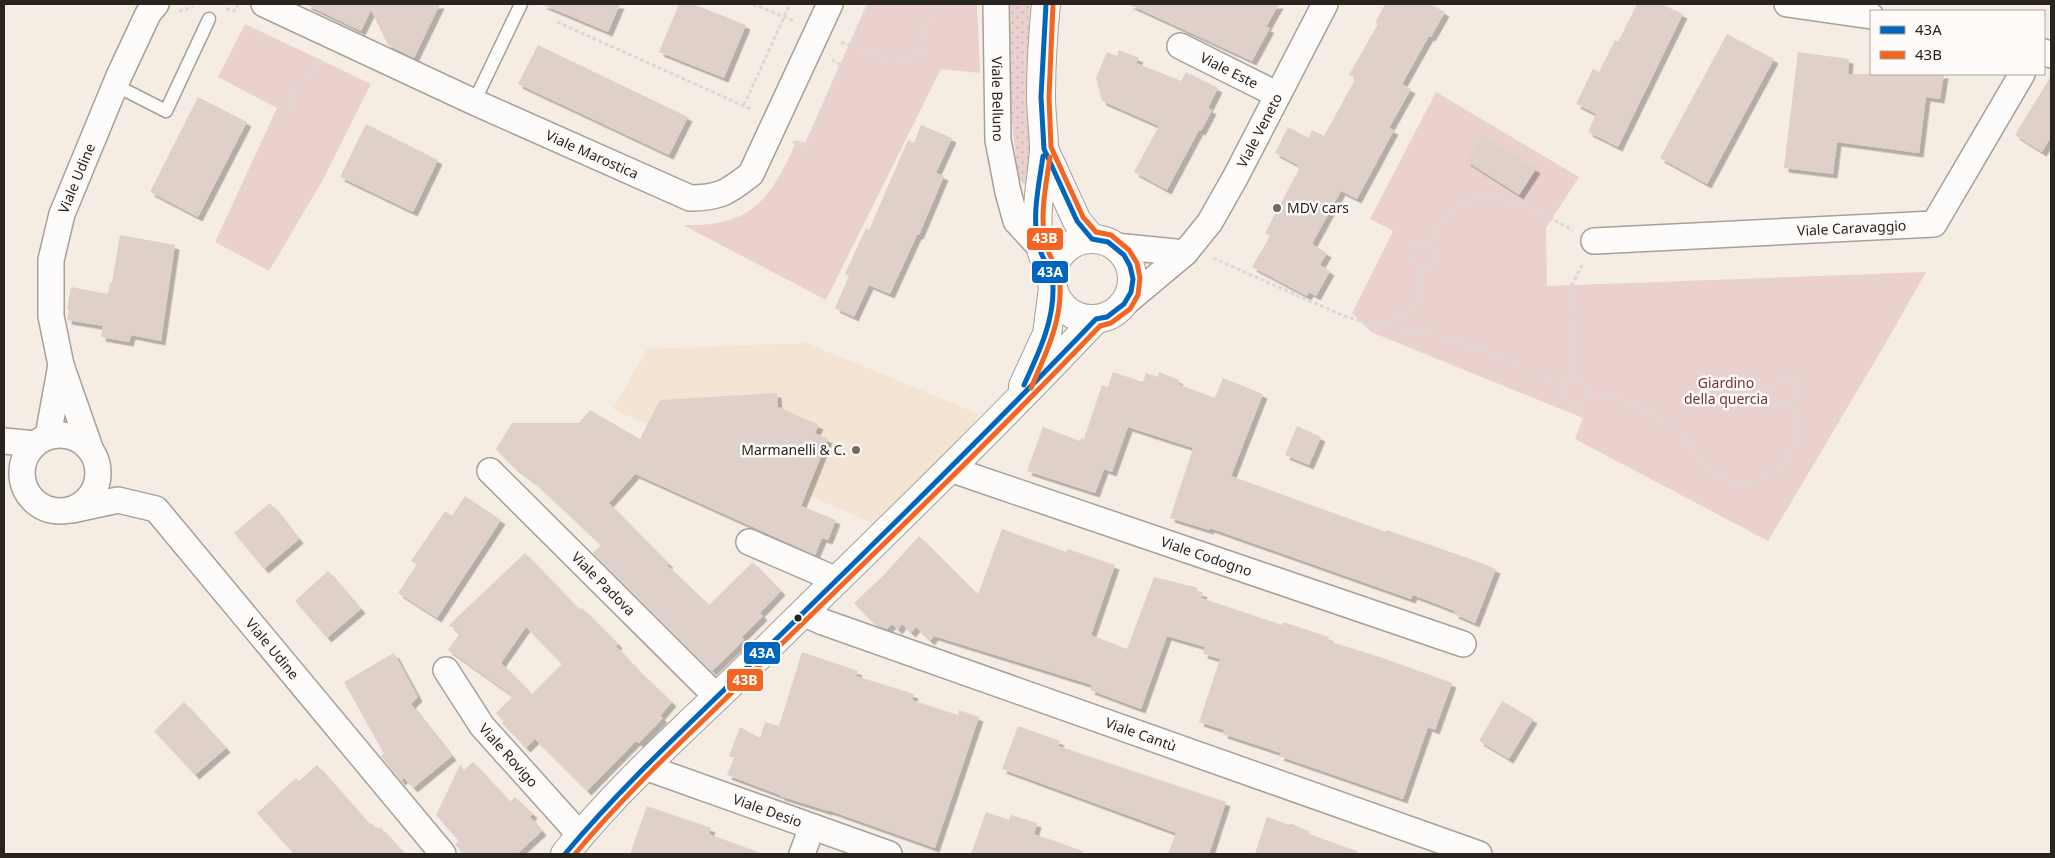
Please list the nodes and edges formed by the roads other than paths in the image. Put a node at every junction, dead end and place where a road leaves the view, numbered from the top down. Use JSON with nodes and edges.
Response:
{"nodes":[{"id":1,"x":264,"y":4,"type":"edge"},
{"id":2,"x":521,"y":4,"type":"edge"},
{"id":3,"x":830,"y":4,"type":"edge"},
{"id":4,"x":996,"y":4,"type":"edge"},
{"id":5,"x":1046,"y":4,"type":"edge"},
{"id":6,"x":1325,"y":4,"type":"edge"},
{"id":7,"x":1787,"y":4,"type":"edge"},
{"id":8,"x":165,"y":8,"type":"edge"},
{"id":9,"x":1870,"y":16,"type":"edge"},
{"id":10,"x":209,"y":19,"type":"dead end"},
{"id":11,"x":1180,"y":46,"type":"dead end"},
{"id":12,"x":2021,"y":75,"type":"edge"},
{"id":13,"x":115,"y":85,"type":"junction"},
{"id":14,"x":1278,"y":95,"type":"junction"},
{"id":15,"x":474,"y":102,"type":"junction"},
{"id":16,"x":1044,"y":148,"type":"junction"},
{"id":17,"x":1008,"y":192,"type":"junction"},
{"id":18,"x":1036,"y":209,"type":"junction"},
{"id":19,"x":1095,"y":235,"type":"junction"},
{"id":20,"x":1594,"y":241,"type":"road end"},
{"id":21,"x":1039,"y":246,"type":"junction"},
{"id":22,"x":1185,"y":253,"type":"junction"},
{"id":23,"x":1053,"y":282,"type":"junction"},
{"id":24,"x":1124,"y":304,"type":"junction"},
{"id":25,"x":1096,"y":319,"type":"junction"},
{"id":26,"x":61,"y":365,"type":"junction"},
{"id":27,"x":1016,"y":404,"type":"junction"},
{"id":28,"x":4,"y":440,"type":"edge"},
{"id":29,"x":41,"y":440,"type":"junction"},
{"id":30,"x":90,"y":448,"type":"junction"},
{"id":31,"x":4,"y":468,"type":"edge"},
{"id":32,"x":950,"y":469,"type":"junction"},
{"id":33,"x":490,"y":471,"type":"dead end"},
{"id":34,"x":23,"y":485,"type":"junction"},
{"id":35,"x":72,"y":510,"type":"junction"},
{"id":36,"x":749,"y":542,"type":"dead end"},
{"id":37,"x":837,"y":580,"type":"junction"},
{"id":38,"x":803,"y":613,"type":"junction"},
{"id":39,"x":1463,"y":644,"type":"dead end"},
{"id":40,"x":446,"y":670,"type":"dead end"},
{"id":41,"x":717,"y":697,"type":"junction"},
{"id":42,"x":645,"y":767,"type":"junction"},
{"id":43,"x":812,"y":827,"type":"junction"},
{"id":44,"x":573,"y":845,"type":"edge"},
{"id":45,"x":443,"y":854,"type":"edge"},
{"id":46,"x":802,"y":854,"type":"edge"},
{"id":47,"x":889,"y":854,"type":"edge"},
{"id":48,"x":1479,"y":854,"type":"edge"}],
"edges":[{"from":1,"to":15,"type":"street","name":"Viale Marostica"},
{"from":2,"to":15,"type":"lane"},
{"from":3,"to":15,"type":"street","name":"Viale Marostica"},
{"from":4,"to":17,"type":"street","name":"Viale Belluno"},
{"from":5,"to":16,"type":"main road"},
{"from":6,"to":14,"type":"street","name":"Viale Veneto"},
{"from":7,"to":9,"type":"street"},
{"from":8,"to":13,"type":"street","name":"Viale Udine"},
{"from":10,"to":13,"type":"lane"},
{"from":11,"to":14,"type":"street","name":"Viale Este"},
{"from":12,"to":20,"type":"street","name":"Viale Caravaggio"},
{"from":13,"to":26,"type":"street","name":"Viale Udine"},
{"from":14,"to":22,"type":"street","name":"Viale Veneto"},
{"from":16,"to":18,"type":"main road"},
{"from":16,"to":19,"type":"main road"},
{"from":17,"to":18,"type":"street"},
{"from":17,"to":21,"type":"street","name":"Viale Belluno"},
{"from":18,"to":19,"type":"main road"},
{"from":18,"to":21,"type":"main road"},
{"from":19,"to":22,"type":"street"},
{"from":19,"to":23,"type":"main road"},
{"from":19,"to":24,"type":"main road"},
{"from":21,"to":23,"type":"main road"},
{"from":22,"to":24,"type":"street","name":"Viale Veneto"},
{"from":23,"to":25,"type":"main road"},
{"from":23,"to":27,"type":"main road"},
{"from":24,"to":25,"type":"main road"},
{"from":25,"to":27,"type":"main road"},
{"from":26,"to":29,"type":"street","name":"Viale Udine"},
{"from":26,"to":30,"type":"street","name":"Viale Udine"},
{"from":27,"to":32,"type":"main road"},
{"from":28,"to":29,"type":"street"},
{"from":29,"to":30,"type":"street"},
{"from":29,"to":34,"type":"street","name":"Viale Udine"},
{"from":30,"to":35,"type":"street","name":"Viale Udine"},
{"from":31,"to":34,"type":"street"},
{"from":32,"to":37,"type":"main road"},
{"from":32,"to":39,"type":"street","name":"Viale Codogno"},
{"from":33,"to":41,"type":"street","name":"Viale Padova"},
{"from":34,"to":35,"type":"street","name":"Viale Udine"},
{"from":35,"to":45,"type":"street","name":"Viale Udine"},
{"from":36,"to":37,"type":"street"},
{"from":37,"to":38,"type":"main road"},
{"from":38,"to":41,"type":"main road"},
{"from":38,"to":48,"type":"street","name":"Viale Cantù"},
{"from":40,"to":44,"type":"street","name":"Viale Rovigo"},
{"from":41,"to":42,"type":"main road"},
{"from":42,"to":43,"type":"street","name":"Viale Desio"},
{"from":42,"to":44,"type":"main road"},
{"from":43,"to":46,"type":"street"},
{"from":43,"to":47,"type":"street","name":"Viale Desio"}]}
